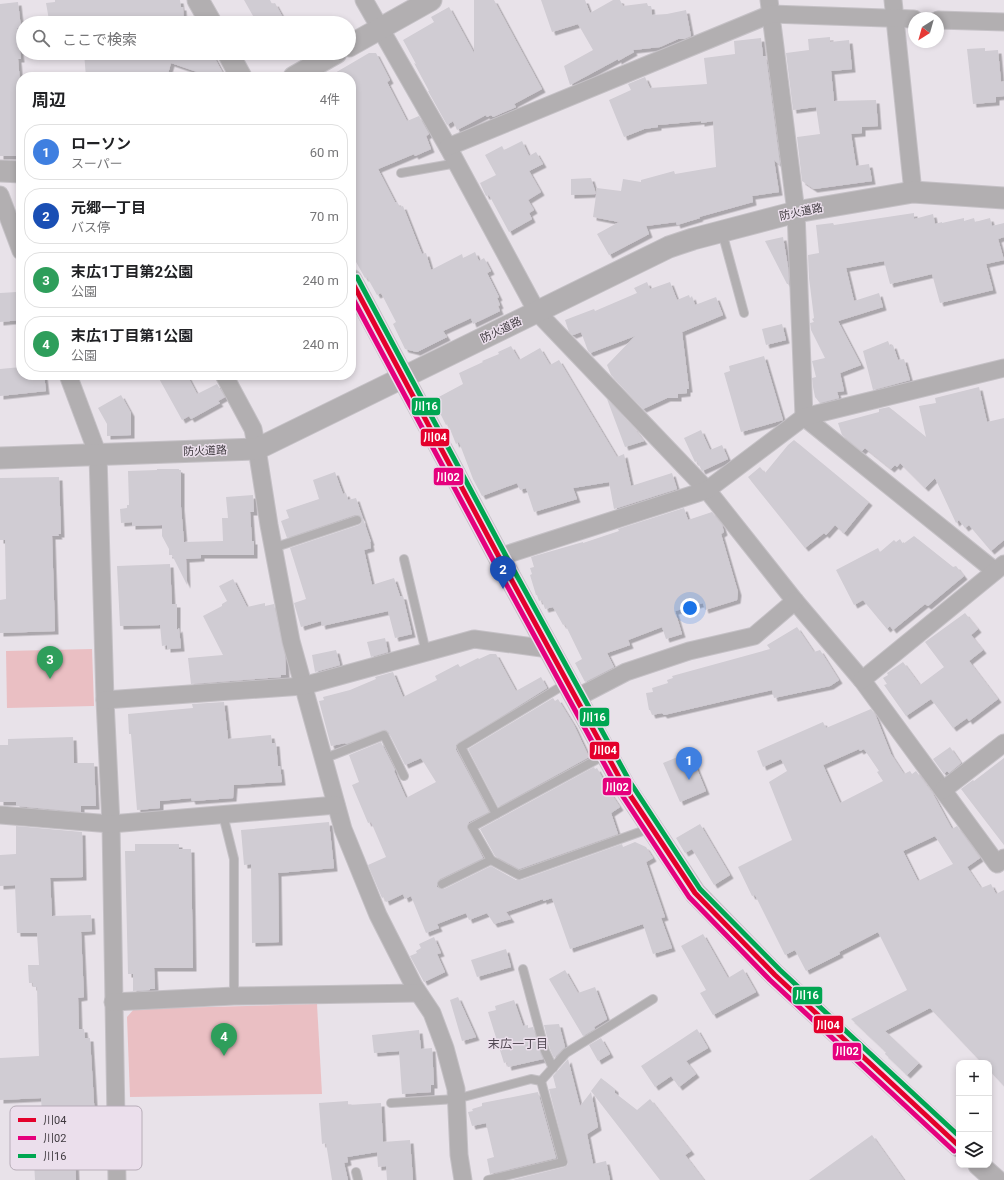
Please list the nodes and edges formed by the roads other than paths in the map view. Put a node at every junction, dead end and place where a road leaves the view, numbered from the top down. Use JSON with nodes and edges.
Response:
{"nodes":[{"id":1,"x":198,"y":0,"type":"edge"},
{"id":2,"x":364,"y":0,"type":"edge"},
{"id":3,"x":431,"y":0,"type":"edge"},
{"id":4,"x":893,"y":0,"type":"edge"},
{"id":5,"x":770,"y":7,"type":"edge"},
{"id":6,"x":207,"y":16,"type":"edge"},
{"id":7,"x":895,"y":19,"type":"junction"},
{"id":8,"x":908,"y":19,"type":"edge"},
{"id":9,"x":944,"y":20,"type":"edge"},
{"id":10,"x":1004,"y":22,"type":"edge"},
{"id":11,"x":380,"y":29,"type":"junction"},
{"id":12,"x":356,"y":42,"type":"edge"},
{"id":13,"x":232,"y":60,"type":"edge"},
{"id":14,"x":324,"y":60,"type":"edge"},
{"id":15,"x":238,"y":72,"type":"edge"},
{"id":16,"x":303,"y":72,"type":"edge"},
{"id":17,"x":448,"y":147,"type":"junction"},
{"id":18,"x":457,"y":163,"type":"junction"},
{"id":19,"x":0,"y":171,"type":"edge"},
{"id":20,"x":16,"y":172,"type":"edge"},
{"id":21,"x":401,"y":173,"type":"dead end"},
{"id":22,"x":912,"y":192,"type":"junction"},
{"id":23,"x":0,"y":195,"type":"edge"},
{"id":24,"x":1004,"y":198,"type":"edge"},
{"id":25,"x":796,"y":212,"type":"junction"},
{"id":26,"x":721,"y":231,"type":"junction"},
{"id":27,"x":16,"y":238,"type":"edge"},
{"id":28,"x":356,"y":289,"type":"edge"},
{"id":29,"x":537,"y":312,"type":"junction"},
{"id":30,"x":744,"y":313,"type":"dead end"},
{"id":31,"x":1004,"y":368,"type":"edge"},
{"id":32,"x":404,"y":377,"type":"junction"},
{"id":33,"x":70,"y":380,"type":"edge"},
{"id":34,"x":227,"y":380,"type":"edge"},
{"id":35,"x":804,"y":418,"type":"junction"},
{"id":36,"x":257,"y":449,"type":"junction"},
{"id":37,"x":98,"y":455,"type":"junction"},
{"id":38,"x":0,"y":458,"type":"edge"},
{"id":39,"x":707,"y":490,"type":"junction"},
{"id":40,"x":357,"y":520,"type":"dead end"},
{"id":41,"x":273,"y":548,"type":"junction"},
{"id":42,"x":499,"y":557,"type":"junction"},
{"id":43,"x":404,"y":559,"type":"dead end"},
{"id":44,"x":1000,"y":567,"type":"edge"},
{"id":45,"x":795,"y":601,"type":"junction"},
{"id":46,"x":549,"y":649,"type":"junction"},
{"id":47,"x":426,"y":652,"type":"junction"},
{"id":48,"x":862,"y":680,"type":"junction"},
{"id":49,"x":303,"y":686,"type":"junction"},
{"id":50,"x":572,"y":690,"type":"junction"},
{"id":51,"x":105,"y":700,"type":"junction"},
{"id":52,"x":1004,"y":743,"type":"edge"},
{"id":53,"x":606,"y":754,"type":"junction"},
{"id":54,"x":323,"y":759,"type":"junction"},
{"id":55,"x":404,"y":776,"type":"dead end"},
{"id":56,"x":943,"y":790,"type":"junction"},
{"id":57,"x":336,"y":805,"type":"junction"},
{"id":58,"x":496,"y":814,"type":"junction"},
{"id":59,"x":0,"y":815,"type":"edge"},
{"id":60,"x":224,"y":815,"type":"junction"},
{"id":61,"x":111,"y":824,"type":"junction"},
{"id":62,"x":652,"y":828,"type":"junction"},
{"id":63,"x":1004,"y":858,"type":"edge"},
{"id":64,"x":491,"y":860,"type":"junction"},
{"id":65,"x":442,"y":884,"type":"dead end"},
{"id":66,"x":523,"y":969,"type":"dead end"},
{"id":67,"x":418,"y":993,"type":"junction"},
{"id":68,"x":234,"y":996,"type":"junction"},
{"id":69,"x":653,"y":999,"type":"dead end"},
{"id":70,"x":113,"y":1002,"type":"junction"},
{"id":71,"x":552,"y":1068,"type":"junction"},
{"id":72,"x":541,"y":1081,"type":"junction"},
{"id":73,"x":456,"y":1099,"type":"junction"},
{"id":74,"x":391,"y":1103,"type":"dead end"},
{"id":75,"x":115,"y":1106,"type":"edge"},
{"id":76,"x":956,"y":1143,"type":"edge"},
{"id":77,"x":982,"y":1168,"type":"edge"},
{"id":78,"x":117,"y":1170,"type":"edge"},
{"id":79,"x":117,"y":1180,"type":"edge"},
{"id":80,"x":463,"y":1180,"type":"edge"},
{"id":81,"x":488,"y":1180,"type":"edge"},
{"id":82,"x":996,"y":1180,"type":"edge"}],
"edges":[{"from":1,"to":6,"type":"street"},
{"from":2,"to":11,"type":"street"},
{"from":3,"to":11,"type":"street"},
{"from":4,"to":7,"type":"street"},
{"from":5,"to":7,"type":"street"},
{"from":5,"to":17,"type":"street"},
{"from":5,"to":25,"type":"street"},
{"from":7,"to":8,"type":"street"},
{"from":7,"to":22,"type":"street"},
{"from":9,"to":10,"type":"street"},
{"from":11,"to":12,"type":"street"},
{"from":11,"to":17,"type":"street"},
{"from":13,"to":15,"type":"street"},
{"from":14,"to":16,"type":"street"},
{"from":17,"to":18,"type":"street"},
{"from":18,"to":21,"type":"lane"},
{"from":18,"to":29,"type":"street"},
{"from":19,"to":20,"type":"street"},
{"from":22,"to":24,"type":"street","name":"防火道路"},
{"from":22,"to":25,"type":"street","name":"防火道路"},
{"from":23,"to":27,"type":"street"},
{"from":25,"to":26,"type":"street","name":"防火道路"},
{"from":25,"to":35,"type":"street"},
{"from":26,"to":29,"type":"street","name":"防火道路"},
{"from":26,"to":30,"type":"lane"},
{"from":28,"to":32,"type":"street"},
{"from":29,"to":32,"type":"street","name":"防火道路"},
{"from":29,"to":39,"type":"street"},
{"from":31,"to":35,"type":"street"},
{"from":32,"to":36,"type":"street","name":"防火道路"},
{"from":32,"to":42,"type":"street"},
{"from":33,"to":37,"type":"street"},
{"from":34,"to":36,"type":"street"},
{"from":35,"to":39,"type":"street"},
{"from":35,"to":44,"type":"street"},
{"from":36,"to":37,"type":"street","name":"防火道路"},
{"from":36,"to":41,"type":"street"},
{"from":37,"to":38,"type":"street","name":"防火道路"},
{"from":37,"to":51,"type":"street"},
{"from":39,"to":42,"type":"street"},
{"from":39,"to":45,"type":"street"},
{"from":40,"to":41,"type":"lane"},
{"from":41,"to":49,"type":"street"},
{"from":42,"to":46,"type":"street"},
{"from":43,"to":47,"type":"lane"},
{"from":44,"to":48,"type":"street"},
{"from":45,"to":48,"type":"street"},
{"from":45,"to":50,"type":"street"},
{"from":46,"to":47,"type":"street"},
{"from":46,"to":50,"type":"street"},
{"from":47,"to":49,"type":"street"},
{"from":48,"to":56,"type":"street"},
{"from":49,"to":51,"type":"street"},
{"from":49,"to":54,"type":"street"},
{"from":50,"to":53,"type":"street"},
{"from":50,"to":58,"type":"lane"},
{"from":51,"to":61,"type":"street"},
{"from":52,"to":56,"type":"street"},
{"from":53,"to":58,"type":"lane"},
{"from":53,"to":62,"type":"street"},
{"from":54,"to":55,"type":"lane"},
{"from":54,"to":57,"type":"street"},
{"from":56,"to":63,"type":"street"},
{"from":57,"to":60,"type":"street"},
{"from":57,"to":67,"type":"street"},
{"from":58,"to":64,"type":"lane"},
{"from":59,"to":61,"type":"street"},
{"from":60,"to":61,"type":"street"},
{"from":60,"to":68,"type":"lane"},
{"from":61,"to":70,"type":"street"},
{"from":62,"to":64,"type":"lane"},
{"from":62,"to":76,"type":"street"},
{"from":64,"to":65,"type":"lane"},
{"from":66,"to":71,"type":"lane"},
{"from":67,"to":68,"type":"street"},
{"from":67,"to":73,"type":"street"},
{"from":68,"to":70,"type":"street"},
{"from":69,"to":71,"type":"lane"},
{"from":70,"to":75,"type":"street"},
{"from":71,"to":72,"type":"lane"},
{"from":72,"to":73,"type":"lane"},
{"from":72,"to":81,"type":"lane"},
{"from":73,"to":74,"type":"lane"},
{"from":73,"to":80,"type":"street"},
{"from":77,"to":82,"type":"street"},
{"from":78,"to":79,"type":"street"}]}
